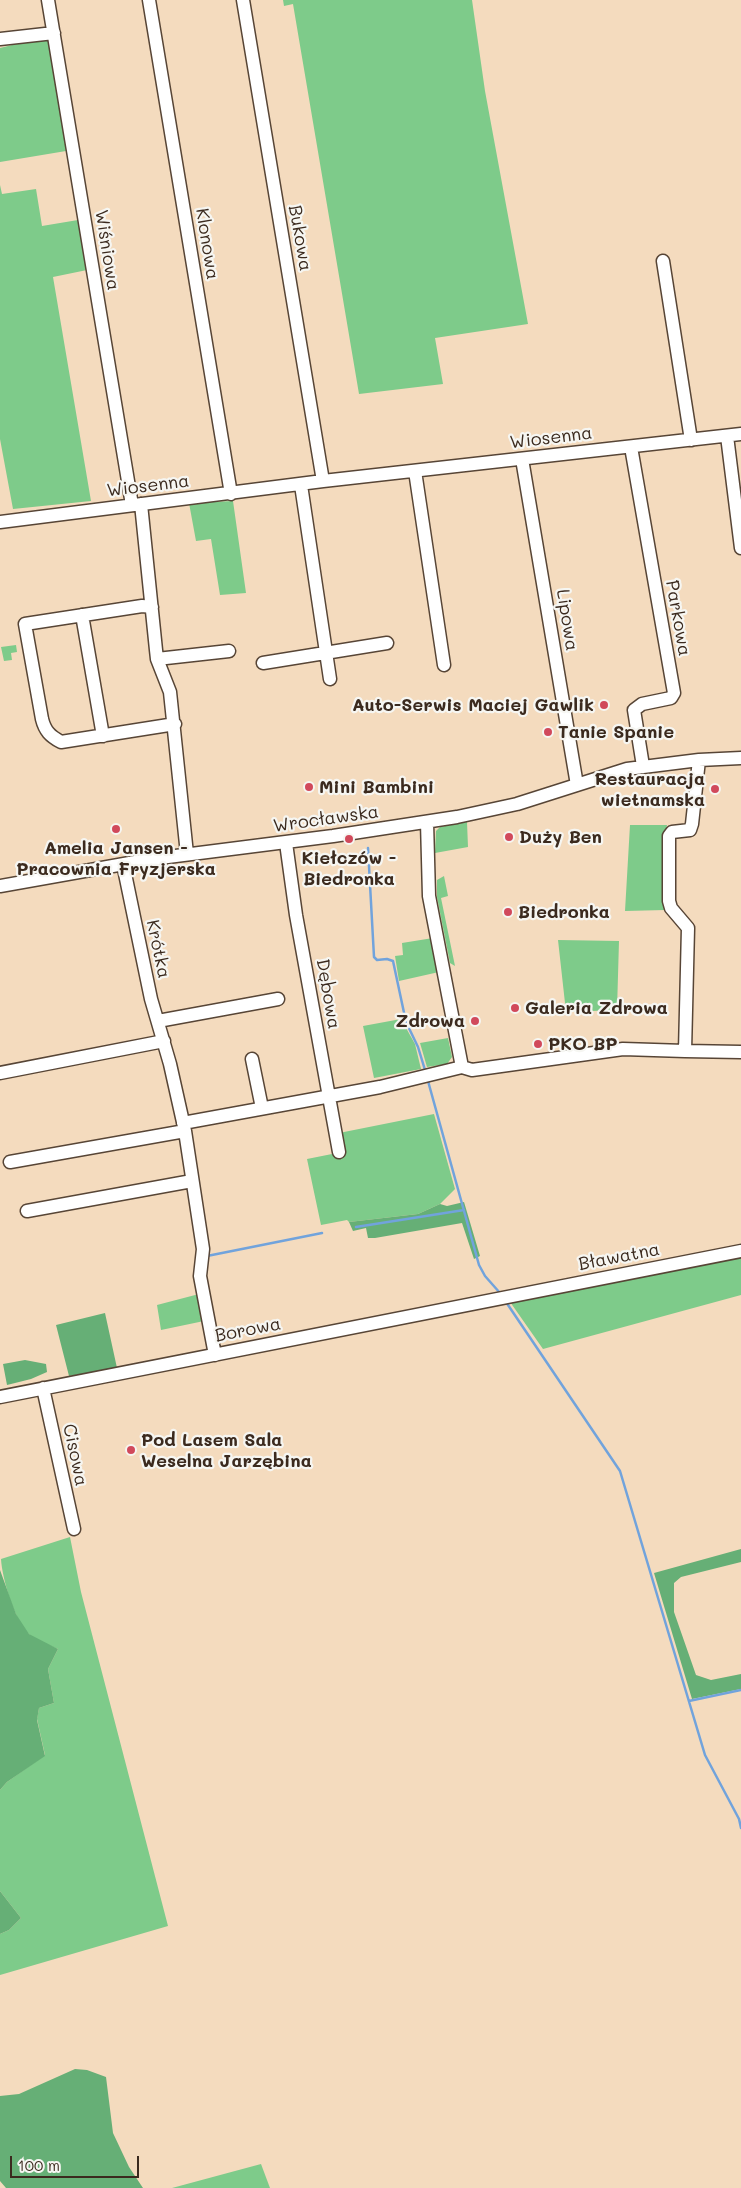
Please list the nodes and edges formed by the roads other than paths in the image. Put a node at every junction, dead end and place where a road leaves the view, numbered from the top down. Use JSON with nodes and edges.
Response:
{"nodes":[{"id":1,"x":48,"y":0,"type":"edge"},
{"id":2,"x":149,"y":0,"type":"edge"},
{"id":3,"x":242,"y":0,"type":"edge"},
{"id":4,"x":54,"y":33,"type":"junction"},
{"id":5,"x":0,"y":40,"type":"edge"},
{"id":6,"x":663,"y":261,"type":"dead end"},
{"id":7,"x":741,"y":434,"type":"edge"},
{"id":8,"x":727,"y":436,"type":"junction"},
{"id":9,"x":691,"y":440,"type":"junction"},
{"id":10,"x":632,"y":447,"type":"junction"},
{"id":11,"x":522,"y":459,"type":"junction"},
{"id":12,"x":415,"y":471,"type":"junction"},
{"id":13,"x":323,"y":481,"type":"junction"},
{"id":14,"x":301,"y":485,"type":"junction"},
{"id":15,"x":231,"y":494,"type":"junction"},
{"id":16,"x":137,"y":504,"type":"junction"},
{"id":17,"x":0,"y":522,"type":"edge"},
{"id":18,"x":741,"y":548,"type":"edge"},
{"id":19,"x":152,"y":607,"type":"junction"},
{"id":20,"x":82,"y":615,"type":"junction"},
{"id":21,"x":388,"y":643,"type":"dead end"},
{"id":22,"x":229,"y":651,"type":"dead end"},
{"id":23,"x":326,"y":652,"type":"junction"},
{"id":24,"x":157,"y":659,"type":"junction"},
{"id":25,"x":263,"y":662,"type":"dead end"},
{"id":26,"x":444,"y":665,"type":"dead end"},
{"id":27,"x":330,"y":679,"type":"dead end"},
{"id":28,"x":175,"y":724,"type":"junction"},
{"id":29,"x":103,"y":736,"type":"junction"},
{"id":30,"x":741,"y":758,"type":"edge"},
{"id":31,"x":699,"y":760,"type":"junction"},
{"id":32,"x":644,"y":766,"type":"junction"},
{"id":33,"x":577,"y":785,"type":"junction"},
{"id":34,"x":427,"y":822,"type":"junction"},
{"id":35,"x":286,"y":843,"type":"junction"},
{"id":36,"x":187,"y":854,"type":"junction"},
{"id":37,"x":123,"y":864,"type":"junction"},
{"id":38,"x":0,"y":886,"type":"edge"},
{"id":39,"x":278,"y":999,"type":"dead end"},
{"id":40,"x":158,"y":1021,"type":"junction"},
{"id":41,"x":164,"y":1041,"type":"junction"},
{"id":42,"x":685,"y":1051,"type":"junction"},
{"id":43,"x":741,"y":1052,"type":"edge"},
{"id":44,"x":252,"y":1059,"type":"dead end"},
{"id":45,"x":462,"y":1067,"type":"junction"},
{"id":46,"x":0,"y":1073,"type":"edge"},
{"id":47,"x":329,"y":1097,"type":"junction"},
{"id":48,"x":262,"y":1108,"type":"junction"},
{"id":49,"x":184,"y":1127,"type":"junction"},
{"id":50,"x":339,"y":1152,"type":"dead end"},
{"id":51,"x":10,"y":1162,"type":"dead end"},
{"id":52,"x":192,"y":1181,"type":"junction"},
{"id":53,"x":27,"y":1211,"type":"dead end"},
{"id":54,"x":741,"y":1251,"type":"edge"},
{"id":55,"x":503,"y":1297,"type":"joint"},
{"id":56,"x":214,"y":1355,"type":"junction"},
{"id":57,"x":43,"y":1388,"type":"junction"},
{"id":58,"x":0,"y":1397,"type":"edge"},
{"id":59,"x":74,"y":1529,"type":"dead end"}],
"edges":[{"from":1,"to":4,"type":"street","name":"Wiśniowa"},
{"from":2,"to":15,"type":"street","name":"Klonowa"},
{"from":3,"to":13,"type":"street","name":"Bukowa"},
{"from":4,"to":5,"type":"street"},
{"from":4,"to":16,"type":"street","name":"Wiśniowa"},
{"from":6,"to":9,"type":"street"},
{"from":7,"to":8,"type":"street","name":"Wiosenna"},
{"from":8,"to":9,"type":"street","name":"Wiosenna"},
{"from":8,"to":18,"type":"street"},
{"from":9,"to":10,"type":"street","name":"Wiosenna"},
{"from":10,"to":11,"type":"street","name":"Wiosenna"},
{"from":10,"to":32,"type":"street","name":"Parkowa"},
{"from":11,"to":12,"type":"street","name":"Wiosenna"},
{"from":11,"to":33,"type":"street","name":"Lipowa"},
{"from":12,"to":13,"type":"street","name":"Wiosenna"},
{"from":12,"to":26,"type":"street"},
{"from":13,"to":14,"type":"street","name":"Wiosenna"},
{"from":14,"to":15,"type":"street","name":"Wiosenna"},
{"from":14,"to":23,"type":"street"},
{"from":15,"to":16,"type":"street","name":"Wiosenna"},
{"from":16,"to":17,"type":"street","name":"Wiosenna"},
{"from":16,"to":19,"type":"street","name":"Wiśniowa"},
{"from":19,"to":20,"type":"street"},
{"from":19,"to":24,"type":"street","name":"Wiśniowa"},
{"from":20,"to":29,"type":"street"},
{"from":20,"to":29,"type":"street"},
{"from":21,"to":23,"type":"street"},
{"from":22,"to":24,"type":"street"},
{"from":23,"to":25,"type":"street"},
{"from":23,"to":27,"type":"street"},
{"from":24,"to":28,"type":"street","name":"Wiśniowa"},
{"from":28,"to":29,"type":"street"},
{"from":28,"to":36,"type":"street","name":"Wiśniowa"},
{"from":30,"to":31,"type":"street","name":"Wrocławska"},
{"from":31,"to":32,"type":"street","name":"Wrocławska"},
{"from":31,"to":42,"type":"street"},
{"from":32,"to":33,"type":"street","name":"Wrocławska"},
{"from":33,"to":34,"type":"street","name":"Wrocławska"},
{"from":34,"to":35,"type":"street","name":"Wrocławska"},
{"from":34,"to":45,"type":"street"},
{"from":35,"to":36,"type":"street","name":"Wrocławska"},
{"from":35,"to":47,"type":"street","name":"Dębowa"},
{"from":36,"to":37,"type":"street","name":"Wrocławska"},
{"from":37,"to":38,"type":"street","name":"Wrocławska"},
{"from":37,"to":40,"type":"street","name":"Krótka"},
{"from":39,"to":40,"type":"street"},
{"from":40,"to":41,"type":"street","name":"Krótka"},
{"from":41,"to":46,"type":"street"},
{"from":41,"to":49,"type":"street","name":"Krótka"},
{"from":42,"to":43,"type":"street"},
{"from":42,"to":45,"type":"street"},
{"from":44,"to":48,"type":"street"},
{"from":45,"to":47,"type":"street"},
{"from":47,"to":48,"type":"street"},
{"from":47,"to":50,"type":"street","name":"Dębowa"},
{"from":48,"to":49,"type":"street"},
{"from":49,"to":51,"type":"street"},
{"from":49,"to":52,"type":"street","name":"Krótka"},
{"from":52,"to":53,"type":"street"},
{"from":52,"to":56,"type":"street","name":"Krótka"},
{"from":54,"to":55,"type":"street","name":"Bławatna"},
{"from":55,"to":56,"type":"street","name":"Borowa"},
{"from":56,"to":57,"type":"street","name":"Borowa"},
{"from":57,"to":58,"type":"street","name":"Borowa"},
{"from":57,"to":59,"type":"street","name":"Cisowa"}]}
